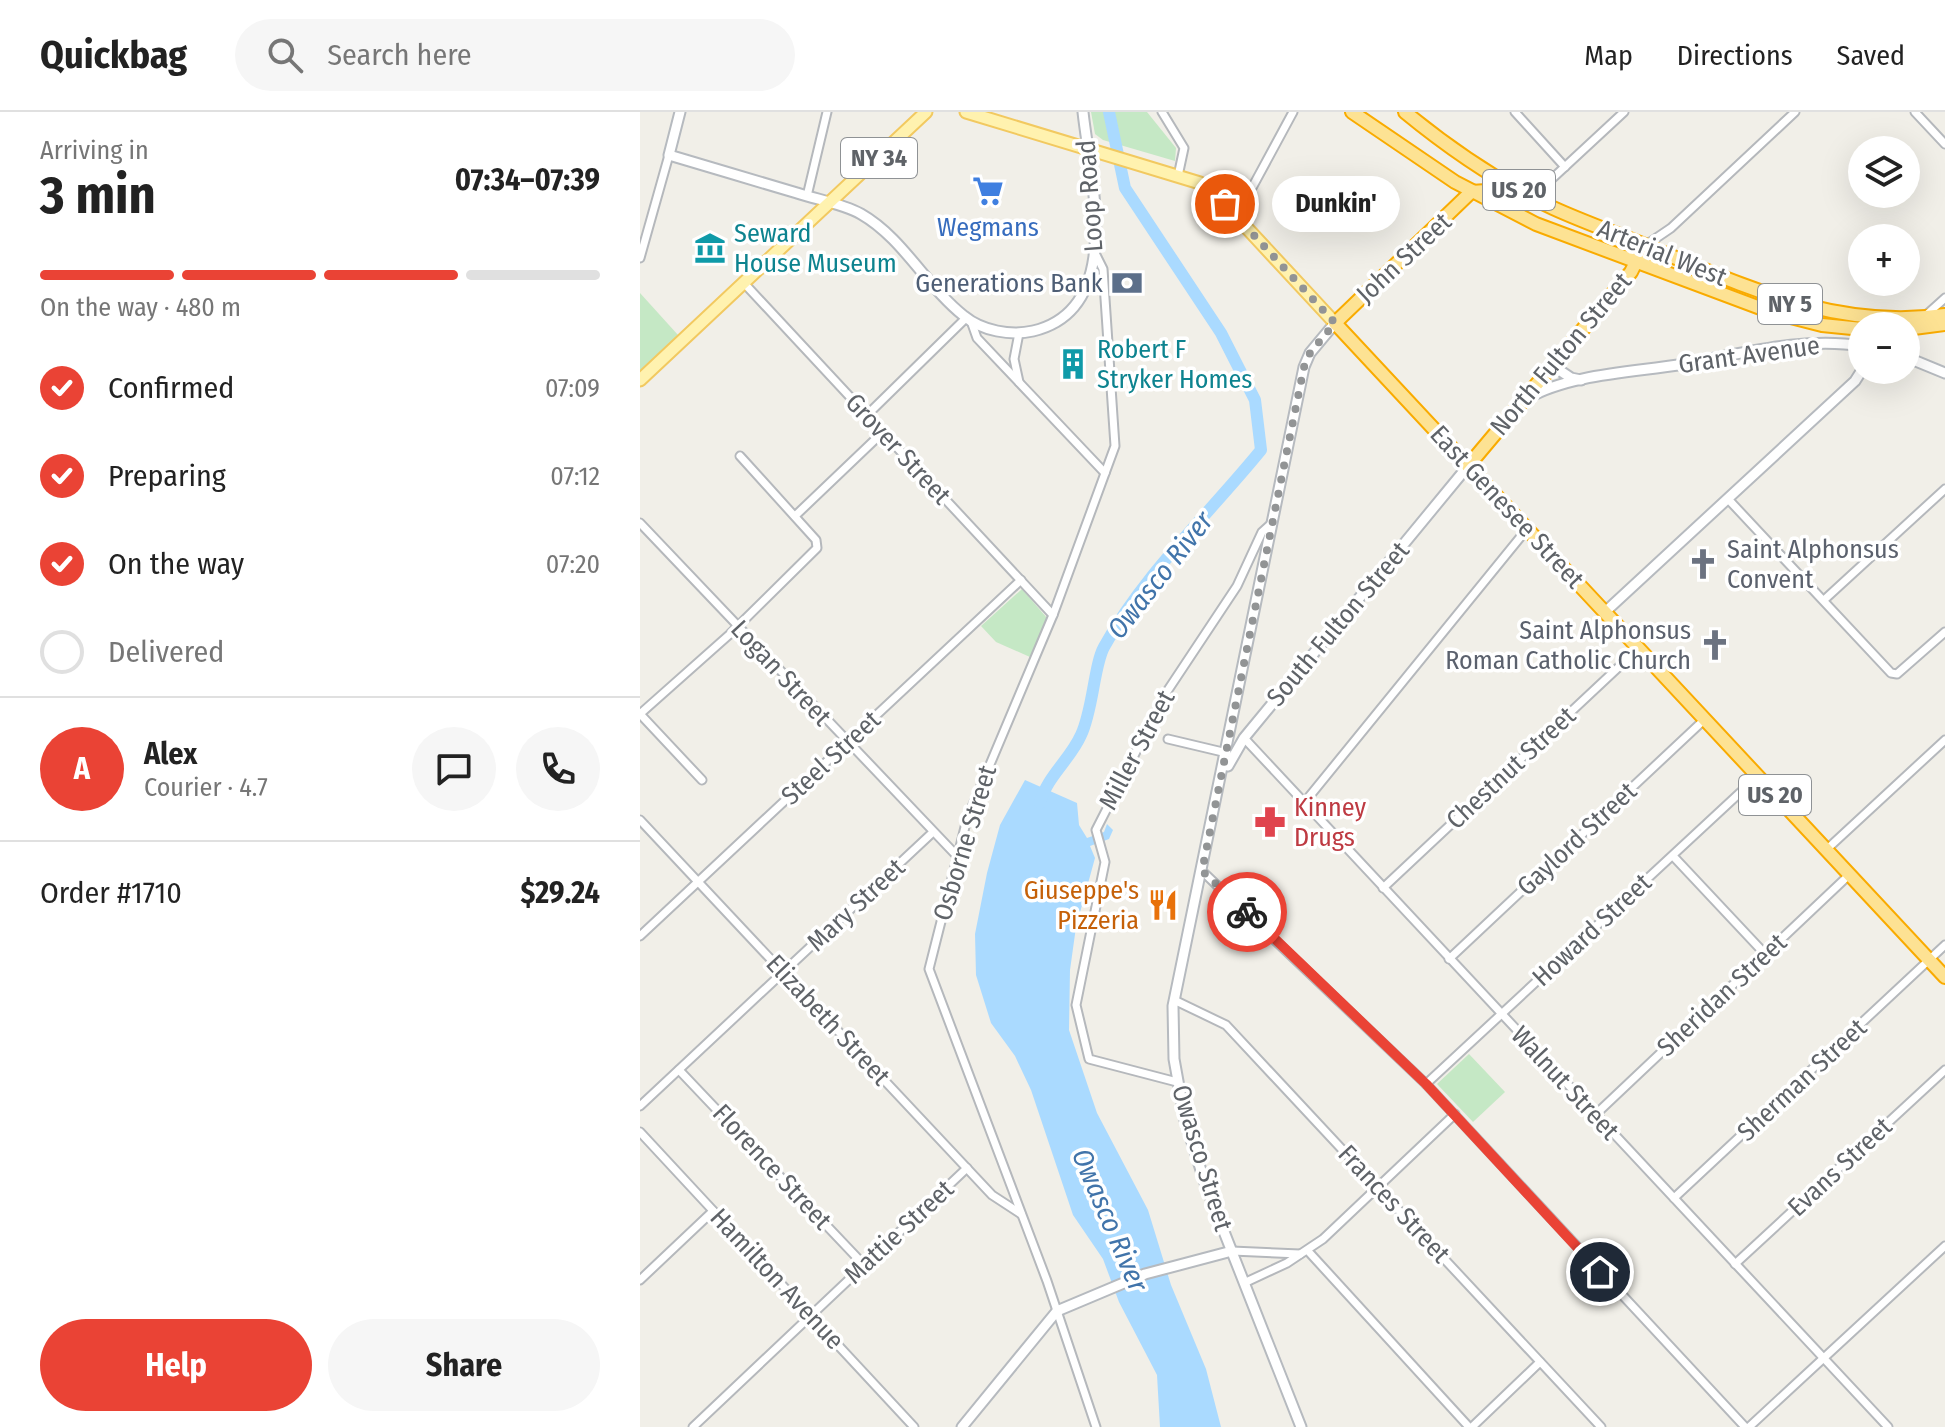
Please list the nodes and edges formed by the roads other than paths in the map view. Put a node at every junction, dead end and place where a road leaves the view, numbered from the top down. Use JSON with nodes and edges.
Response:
{"nodes":[{"id":1,"x":680,"y":112,"type":"edge"},
{"id":2,"x":827,"y":112,"type":"edge"},
{"id":3,"x":926,"y":112,"type":"edge"},
{"id":4,"x":966,"y":112,"type":"edge"},
{"id":5,"x":1083,"y":112,"type":"edge"},
{"id":6,"x":1162,"y":112,"type":"edge"},
{"id":7,"x":1293,"y":112,"type":"edge"},
{"id":8,"x":1352,"y":112,"type":"edge"},
{"id":9,"x":1405,"y":112,"type":"edge"},
{"id":10,"x":1515,"y":112,"type":"edge"},
{"id":11,"x":1624,"y":112,"type":"edge"},
{"id":12,"x":1795,"y":112,"type":"edge"},
{"id":13,"x":1915,"y":112,"type":"edge"},
{"id":14,"x":1943,"y":139,"type":"edge"},
{"id":15,"x":1087,"y":148,"type":"junction"},
{"id":16,"x":669,"y":155,"type":"junction"},
{"id":17,"x":1565,"y":167,"type":"junction"},
{"id":18,"x":1178,"y":176,"type":"junction"},
{"id":19,"x":1471,"y":192,"type":"junction"},
{"id":20,"x":1537,"y":193,"type":"junction"},
{"id":21,"x":807,"y":196,"type":"junction"},
{"id":22,"x":830,"y":202,"type":"junction"},
{"id":23,"x":1232,"y":212,"type":"junction"},
{"id":24,"x":1646,"y":245,"type":"junction"},
{"id":25,"x":1096,"y":255,"type":"junction"},
{"id":26,"x":640,"y":258,"type":"edge"},
{"id":27,"x":1635,"y":263,"type":"junction"},
{"id":28,"x":743,"y":282,"type":"junction"},
{"id":29,"x":1945,"y":298,"type":"edge"},
{"id":30,"x":1945,"y":315,"type":"edge"},
{"id":31,"x":1924,"y":317,"type":"junction"},
{"id":32,"x":969,"y":320,"type":"junction"},
{"id":33,"x":1335,"y":323,"type":"junction"},
{"id":34,"x":1945,"y":324,"type":"edge"},
{"id":35,"x":1920,"y":327,"type":"edge"},
{"id":36,"x":1848,"y":328,"type":"edge"},
{"id":37,"x":1019,"y":333,"type":"junction"},
{"id":38,"x":1848,"y":345,"type":"edge"},
{"id":39,"x":1559,"y":356,"type":"junction"},
{"id":40,"x":1920,"y":363,"type":"edge"},
{"id":41,"x":1945,"y":373,"type":"edge"},
{"id":42,"x":1588,"y":379,"type":"junction"},
{"id":43,"x":640,"y":380,"type":"edge"},
{"id":44,"x":1852,"y":384,"type":"edge"},
{"id":45,"x":1022,"y":388,"type":"junction"},
{"id":46,"x":1518,"y":406,"type":"junction"},
{"id":47,"x":867,"y":415,"type":"junction"},
{"id":48,"x":883,"y":432,"type":"junction"},
{"id":49,"x":740,"y":456,"type":"dead end"},
{"id":50,"x":1468,"y":466,"type":"junction"},
{"id":51,"x":1105,"y":473,"type":"junction"},
{"id":52,"x":1945,"y":489,"type":"edge"},
{"id":53,"x":1728,"y":499,"type":"junction"},
{"id":54,"x":795,"y":516,"type":"junction"},
{"id":55,"x":640,"y":523,"type":"edge"},
{"id":56,"x":1272,"y":523,"type":"junction"},
{"id":57,"x":1528,"y":529,"type":"junction"},
{"id":58,"x":1021,"y":580,"type":"junction"},
{"id":59,"x":1824,"y":600,"type":"junction"},
{"id":60,"x":1605,"y":612,"type":"junction"},
{"id":61,"x":1053,"y":615,"type":"junction"},
{"id":62,"x":737,"y":627,"type":"junction"},
{"id":63,"x":1945,"y":632,"type":"edge"},
{"id":64,"x":1639,"y":648,"type":"junction"},
{"id":65,"x":640,"y":714,"type":"edge"},
{"id":66,"x":1705,"y":719,"type":"junction"},
{"id":67,"x":1230,"y":734,"type":"junction"},
{"id":68,"x":1244,"y":738,"type":"junction"},
{"id":69,"x":1168,"y":739,"type":"dead end"},
{"id":70,"x":1945,"y":740,"type":"edge"},
{"id":71,"x":847,"y":743,"type":"junction"},
{"id":72,"x":1227,"y":753,"type":"junction"},
{"id":73,"x":1758,"y":776,"type":"junction"},
{"id":74,"x":702,"y":780,"type":"dead end"},
{"id":75,"x":1219,"y":788,"type":"junction"},
{"id":76,"x":1304,"y":803,"type":"junction"},
{"id":77,"x":640,"y":820,"type":"edge"},
{"id":78,"x":932,"y":833,"type":"junction"},
{"id":79,"x":1826,"y":850,"type":"junction"},
{"id":80,"x":957,"y":856,"type":"junction"},
{"id":81,"x":1673,"y":856,"type":"junction"},
{"id":82,"x":1202,"y":871,"type":"junction"},
{"id":83,"x":1849,"y":875,"type":"junction"},
{"id":84,"x":699,"y":882,"type":"junction"},
{"id":85,"x":1383,"y":888,"type":"junction"},
{"id":86,"x":640,"y":936,"type":"edge"},
{"id":87,"x":1945,"y":945,"type":"edge"},
{"id":88,"x":1765,"y":954,"type":"junction"},
{"id":89,"x":1449,"y":959,"type":"junction"},
{"id":90,"x":1929,"y":960,"type":"junction"},
{"id":91,"x":783,"y":973,"type":"junction"},
{"id":92,"x":1945,"y":977,"type":"edge"},
{"id":93,"x":1174,"y":1000,"type":"junction"},
{"id":94,"x":1501,"y":1015,"type":"junction"},
{"id":95,"x":679,"y":1070,"type":"junction"},
{"id":96,"x":1945,"y":1070,"type":"edge"},
{"id":97,"x":1177,"y":1082,"type":"junction"},
{"id":98,"x":1426,"y":1084,"type":"junction"},
{"id":99,"x":640,"y":1106,"type":"edge"},
{"id":100,"x":1455,"y":1114,"type":"junction"},
{"id":101,"x":1595,"y":1115,"type":"junction"},
{"id":102,"x":640,"y":1132,"type":"edge"},
{"id":103,"x":967,"y":1168,"type":"junction"},
{"id":104,"x":1378,"y":1186,"type":"junction"},
{"id":105,"x":1674,"y":1198,"type":"junction"},
{"id":106,"x":713,"y":1211,"type":"junction"},
{"id":107,"x":1021,"y":1214,"type":"junction"},
{"id":108,"x":1945,"y":1246,"type":"edge"},
{"id":109,"x":1232,"y":1251,"type":"junction"},
{"id":110,"x":1305,"y":1252,"type":"junction"},
{"id":111,"x":1735,"y":1264,"type":"junction"},
{"id":112,"x":864,"y":1265,"type":"junction"},
{"id":113,"x":640,"y":1280,"type":"edge"},
{"id":114,"x":1244,"y":1283,"type":"junction"},
{"id":115,"x":1057,"y":1311,"type":"junction"},
{"id":116,"x":811,"y":1315,"type":"junction"},
{"id":117,"x":1824,"y":1358,"type":"junction"},
{"id":118,"x":1540,"y":1362,"type":"junction"},
{"id":119,"x":693,"y":1427,"type":"edge"},
{"id":120,"x":914,"y":1427,"type":"edge"},
{"id":121,"x":962,"y":1427,"type":"edge"},
{"id":122,"x":1096,"y":1427,"type":"edge"},
{"id":123,"x":1301,"y":1427,"type":"edge"},
{"id":124,"x":1471,"y":1427,"type":"edge"},
{"id":125,"x":1601,"y":1427,"type":"edge"},
{"id":126,"x":1747,"y":1427,"type":"edge"},
{"id":127,"x":1888,"y":1427,"type":"edge"}],
"edges":[{"from":1,"to":16,"type":"street"},
{"from":2,"to":21,"type":"street"},
{"from":3,"to":22,"type":"main road","number":"NY 34"},
{"from":4,"to":15,"type":"main road","name":"East Genesee Street"},
{"from":5,"to":15,"type":"street","name":"Loop Road"},
{"from":6,"to":18,"type":"street"},
{"from":7,"to":23,"type":"street"},
{"from":8,"to":19,"type":"highway","number":"US 20"},
{"from":9,"to":20,"type":"highway","name":"Arterial West","number":"US 20"},
{"from":10,"to":17,"type":"street"},
{"from":11,"to":17,"type":"street"},
{"from":12,"to":24,"type":"street","name":"North Fulton Street"},
{"from":13,"to":14,"type":"street"},
{"from":15,"to":18,"type":"main road","name":"East Genesee Street"},
{"from":15,"to":25,"type":"street","name":"Loop Road"},
{"from":16,"to":21,"type":"street"},
{"from":16,"to":26,"type":"street"},
{"from":17,"to":20,"type":"street"},
{"from":18,"to":23,"type":"main road","name":"East Genesee Street"},
{"from":19,"to":20,"type":"highway"},
{"from":19,"to":27,"type":"highway","number":"NY 5"},
{"from":19,"to":33,"type":"highway","name":"John Street","number":"US 20"},
{"from":20,"to":24,"type":"highway","name":"Arterial West","number":"US 20"},
{"from":21,"to":22,"type":"street"},
{"from":22,"to":28,"type":"main road","number":"NY 34"},
{"from":22,"to":32,"type":"street"},
{"from":23,"to":33,"type":"main road","name":"East Genesee Street"},
{"from":24,"to":27,"type":"highway","name":"North Fulton Street"},
{"from":24,"to":31,"type":"highway","name":"Arterial West","number":"NY 5"},
{"from":25,"to":37,"type":"street","name":"Loop Road"},
{"from":25,"to":51,"type":"street","name":"Osborne Street"},
{"from":27,"to":36,"type":"highway","number":"NY 5"},
{"from":27,"to":39,"type":"highway","name":"North Fulton Street"},
{"from":28,"to":43,"type":"main road","number":"NY 34"},
{"from":28,"to":47,"type":"street","name":"Grover Street"},
{"from":29,"to":31,"type":"street"},
{"from":30,"to":31,"type":"highway","name":"Arterial West","number":"NY 5"},
{"from":32,"to":37,"type":"street"},
{"from":32,"to":45,"type":"street"},
{"from":32,"to":47,"type":"street"},
{"from":33,"to":50,"type":"highway","name":"East Genesee Street","number":"US 20"},
{"from":33,"to":56,"type":"street","name":"Owasco Street"},
{"from":34,"to":35,"type":"highway"},
{"from":37,"to":45,"type":"street"},
{"from":38,"to":42,"type":"street","name":"Grant Avenue"},
{"from":39,"to":42,"type":"street"},
{"from":39,"to":46,"type":"highway","name":"North Fulton Street"},
{"from":40,"to":41,"type":"street"},
{"from":42,"to":46,"type":"street","name":"Grant Avenue"},
{"from":44,"to":53,"type":"street"},
{"from":45,"to":51,"type":"street"},
{"from":46,"to":50,"type":"highway","name":"North Fulton Street"},
{"from":47,"to":48,"type":"street","name":"Grover Street"},
{"from":48,"to":54,"type":"street"},
{"from":48,"to":58,"type":"street","name":"Grover Street"},
{"from":49,"to":54,"type":"street"},
{"from":50,"to":57,"type":"highway","name":"East Genesee Street","number":"US 20"},
{"from":50,"to":68,"type":"street","name":"South Fulton Street"},
{"from":51,"to":61,"type":"street","name":"Osborne Street"},
{"from":52,"to":59,"type":"street"},
{"from":53,"to":59,"type":"street"},
{"from":53,"to":60,"type":"street"},
{"from":54,"to":62,"type":"street"},
{"from":55,"to":62,"type":"street","name":"Logan Street"},
{"from":56,"to":67,"type":"street","name":"Owasco Street"},
{"from":56,"to":97,"type":"street","name":"Miller Street"},
{"from":57,"to":60,"type":"highway","name":"East Genesee Street","number":"US 20"},
{"from":57,"to":76,"type":"street"},
{"from":58,"to":61,"type":"street","name":"Grover Street"},
{"from":58,"to":71,"type":"street","name":"Steel Street"},
{"from":59,"to":63,"type":"street"},
{"from":60,"to":64,"type":"highway","name":"East Genesee Street","number":"US 20"},
{"from":61,"to":80,"type":"street","name":"Osborne Street"},
{"from":62,"to":65,"type":"street"},
{"from":62,"to":71,"type":"street","name":"Logan Street"},
{"from":64,"to":66,"type":"highway","name":"East Genesee Street","number":"US 20"},
{"from":64,"to":85,"type":"street","name":"Chestnut Street"},
{"from":65,"to":74,"type":"street"},
{"from":66,"to":73,"type":"highway","name":"East Genesee Street","number":"US 20"},
{"from":66,"to":89,"type":"street","name":"Gaylord Street"},
{"from":67,"to":68,"type":"street"},
{"from":67,"to":72,"type":"street","name":"Owasco Street"},
{"from":68,"to":75,"type":"street","name":"South Fulton Street"},
{"from":68,"to":76,"type":"street","name":"Walnut Street"},
{"from":69,"to":72,"type":"street"},
{"from":70,"to":79,"type":"street"},
{"from":71,"to":78,"type":"street","name":"Logan Street"},
{"from":71,"to":84,"type":"street","name":"Steel Street"},
{"from":72,"to":75,"type":"street","name":"Owasco Street"},
{"from":73,"to":79,"type":"highway","name":"East Genesee Street","number":"US 20"},
{"from":73,"to":81,"type":"street","name":"Howard Street"},
{"from":75,"to":82,"type":"street","name":"Owasco Street"},
{"from":76,"to":85,"type":"street","name":"Walnut Street"},
{"from":77,"to":84,"type":"street","name":"Elizabeth Street"},
{"from":78,"to":80,"type":"street","name":"Logan Street"},
{"from":78,"to":91,"type":"street","name":"Mary Street"},
{"from":79,"to":83,"type":"highway","name":"East Genesee Street","number":"US 20"},
{"from":80,"to":107,"type":"street","name":"Osborne Street"},
{"from":81,"to":88,"type":"street"},
{"from":81,"to":94,"type":"street","name":"Howard Street"},
{"from":82,"to":93,"type":"street","name":"Owasco Street"},
{"from":82,"to":98,"type":"street"},
{"from":83,"to":88,"type":"street","name":"Sheridan Street"},
{"from":83,"to":90,"type":"highway","name":"East Genesee Street","number":"US 20"},
{"from":84,"to":86,"type":"street","name":"Steel Street"},
{"from":84,"to":91,"type":"street","name":"Elizabeth Street"},
{"from":85,"to":89,"type":"street","name":"Walnut Street"},
{"from":87,"to":90,"type":"street","name":"Sherman Street"},
{"from":88,"to":101,"type":"street","name":"Sheridan Street"},
{"from":89,"to":94,"type":"street","name":"Walnut Street"},
{"from":90,"to":92,"type":"highway","name":"East Genesee Street","number":"US 20"},
{"from":90,"to":105,"type":"street","name":"Sherman Street"},
{"from":91,"to":95,"type":"street","name":"Mary Street"},
{"from":91,"to":103,"type":"street","name":"Elizabeth Street"},
{"from":93,"to":97,"type":"street","name":"Owasco Street"},
{"from":93,"to":104,"type":"street","name":"Frances Street"},
{"from":94,"to":98,"type":"street","name":"Howard Street"},
{"from":94,"to":101,"type":"street","name":"Walnut Street"},
{"from":95,"to":99,"type":"street","name":"Mary Street"},
{"from":95,"to":112,"type":"street","name":"Florence Street"},
{"from":96,"to":111,"type":"street","name":"Evans Street"},
{"from":97,"to":109,"type":"street","name":"Owasco Street"},
{"from":98,"to":100,"type":"street"},
{"from":100,"to":104,"type":"street"},
{"from":100,"to":126,"type":"street"},
{"from":101,"to":105,"type":"street","name":"Walnut Street"},
{"from":102,"to":106,"type":"street","name":"Hamilton Avenue"},
{"from":103,"to":107,"type":"street","name":"Elizabeth Street"},
{"from":103,"to":112,"type":"street","name":"Mattie Street"},
{"from":104,"to":110,"type":"street"},
{"from":104,"to":118,"type":"street","name":"Frances Street"},
{"from":105,"to":111,"type":"street","name":"Walnut Street"},
{"from":106,"to":113,"type":"street"},
{"from":106,"to":116,"type":"street","name":"Hamilton Avenue"},
{"from":107,"to":115,"type":"street","name":"Osborne Street"},
{"from":108,"to":117,"type":"street"},
{"from":109,"to":110,"type":"street"},
{"from":109,"to":114,"type":"street","name":"Owasco Street"},
{"from":109,"to":115,"type":"street"},
{"from":110,"to":114,"type":"street"},
{"from":110,"to":124,"type":"street"},
{"from":111,"to":117,"type":"street","name":"Walnut Street"},
{"from":112,"to":116,"type":"street","name":"Mattie Street"},
{"from":114,"to":123,"type":"street","name":"Owasco Street"},
{"from":115,"to":121,"type":"street"},
{"from":115,"to":122,"type":"street","name":"Osborne Street"},
{"from":116,"to":119,"type":"street","name":"Mattie Street"},
{"from":116,"to":120,"type":"street","name":"Hamilton Avenue"},
{"from":117,"to":126,"type":"street"},
{"from":117,"to":127,"type":"street","name":"Walnut Street"},
{"from":118,"to":124,"type":"street"},
{"from":118,"to":125,"type":"street","name":"Frances Street"}]}
